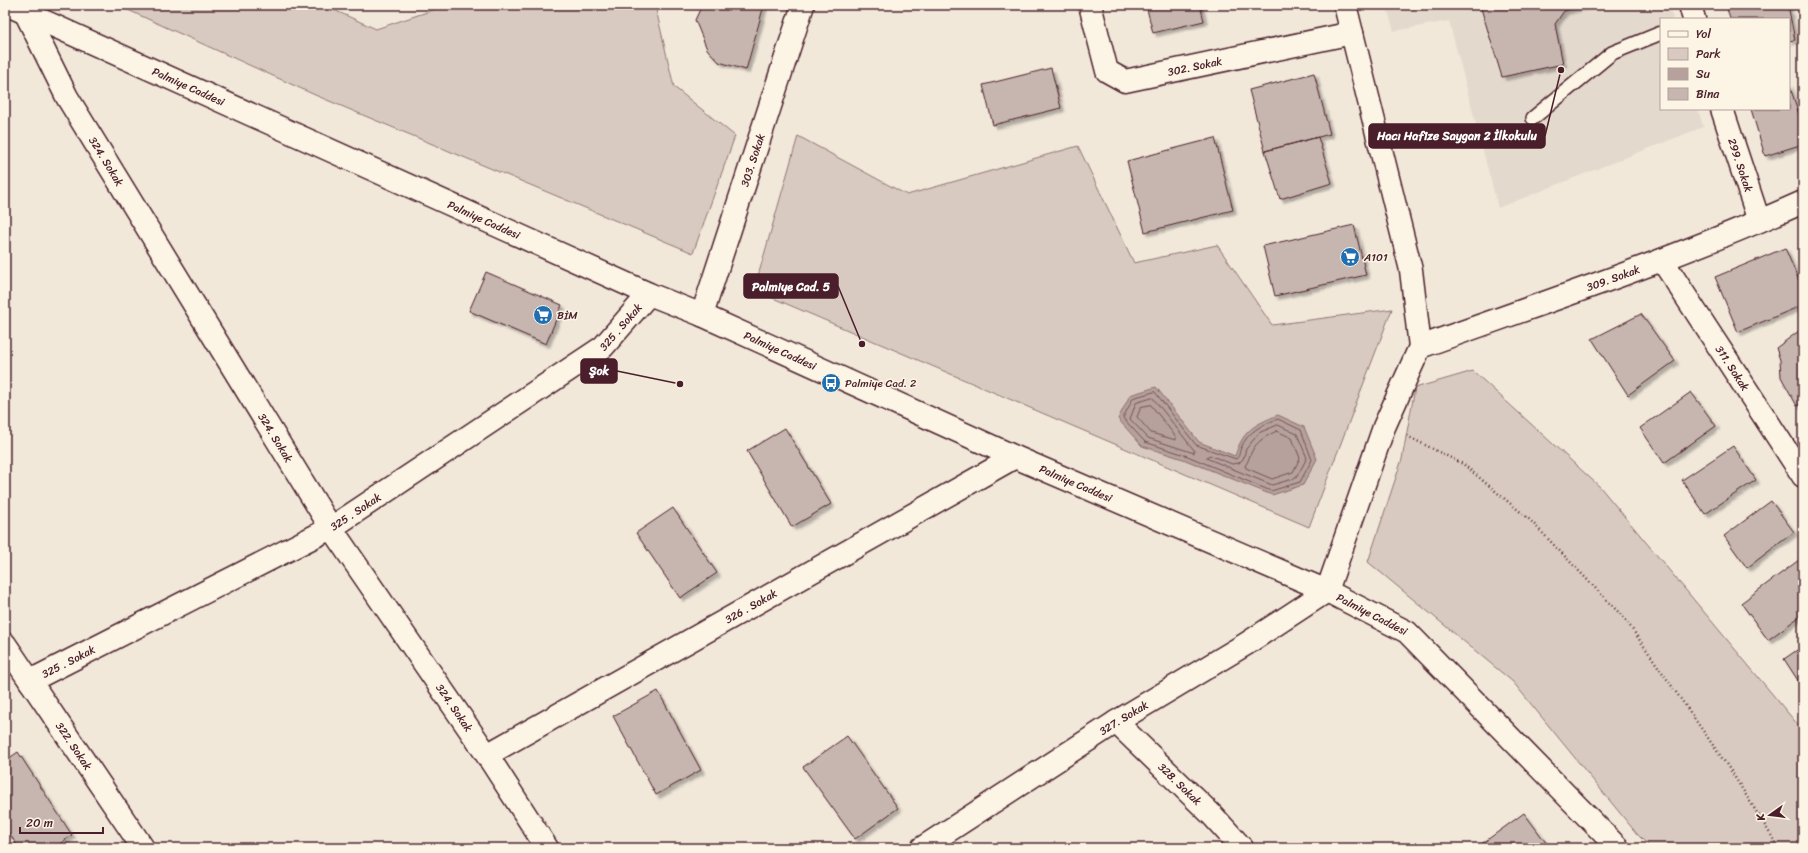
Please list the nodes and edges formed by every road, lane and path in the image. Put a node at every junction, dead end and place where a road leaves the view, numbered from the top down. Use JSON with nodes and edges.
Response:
{"nodes":[{"id":1,"x":803,"y":5,"type":"edge"},
{"id":2,"x":1090,"y":5,"type":"edge"},
{"id":3,"x":1345,"y":5,"type":"edge"},
{"id":4,"x":1690,"y":5,"type":"edge"},
{"id":5,"x":17,"y":9,"type":"edge"},
{"id":6,"x":1694,"y":18,"type":"edge"},
{"id":7,"x":1352,"y":33,"type":"junction"},
{"id":8,"x":1660,"y":33,"type":"edge"},
{"id":9,"x":1722,"y":110,"type":"edge"},
{"id":10,"x":1533,"y":118,"type":"dead end"},
{"id":11,"x":1803,"y":202,"type":"edge"},
{"id":12,"x":1759,"y":222,"type":"junction"},
{"id":13,"x":1662,"y":260,"type":"junction"},
{"id":14,"x":649,"y":294,"type":"junction"},
{"id":15,"x":702,"y":315,"type":"junction"},
{"id":16,"x":1420,"y":347,"type":"junction"},
{"id":17,"x":1406,"y":436,"type":"dead end"},
{"id":18,"x":1014,"y":457,"type":"junction"},
{"id":19,"x":1803,"y":476,"type":"edge"},
{"id":20,"x":331,"y":528,"type":"junction"},
{"id":21,"x":1327,"y":591,"type":"junction"},
{"id":22,"x":5,"y":644,"type":"edge"},
{"id":23,"x":30,"y":681,"type":"junction"},
{"id":24,"x":1116,"y":722,"type":"junction"},
{"id":25,"x":487,"y":755,"type":"junction"},
{"id":26,"x":143,"y":848,"type":"edge"},
{"id":27,"x":547,"y":848,"type":"edge"},
{"id":28,"x":922,"y":848,"type":"edge"},
{"id":29,"x":1242,"y":848,"type":"edge"},
{"id":30,"x":1618,"y":848,"type":"edge"},
{"id":31,"x":1779,"y":848,"type":"edge"}],
"edges":[{"from":1,"to":15,"type":"street","name":"303. Sokak"},
{"from":2,"to":7,"type":"street","name":"302. Sokak"},
{"from":3,"to":7,"type":"street"},
{"from":4,"to":6,"type":"street"},
{"from":5,"to":14,"type":"street","name":"Palmiye Caddesi"},
{"from":5,"to":20,"type":"street","name":"324. Sokak"},
{"from":7,"to":16,"type":"street"},
{"from":8,"to":10,"type":"lane"},
{"from":9,"to":12,"type":"street","name":"299. Sokak"},
{"from":11,"to":12,"type":"street","name":"309. Sokak"},
{"from":12,"to":13,"type":"street","name":"309. Sokak"},
{"from":13,"to":16,"type":"street","name":"309. Sokak"},
{"from":13,"to":19,"type":"street","name":"311. Sokak"},
{"from":14,"to":15,"type":"street","name":"Palmiye Caddesi"},
{"from":14,"to":20,"type":"street","name":"325 . Sokak"},
{"from":15,"to":18,"type":"street","name":"Palmiye Caddesi"},
{"from":16,"to":21,"type":"street"},
{"from":17,"to":31,"type":"path"},
{"from":18,"to":21,"type":"street","name":"Palmiye Caddesi"},
{"from":18,"to":25,"type":"street","name":"326 . Sokak"},
{"from":20,"to":23,"type":"street","name":"325 . Sokak"},
{"from":20,"to":25,"type":"street","name":"324. Sokak"},
{"from":21,"to":24,"type":"street","name":"327. Sokak"},
{"from":21,"to":30,"type":"street","name":"Palmiye Caddesi"},
{"from":22,"to":23,"type":"street","name":"322. Sokak"},
{"from":23,"to":26,"type":"street","name":"322. Sokak"},
{"from":24,"to":28,"type":"street","name":"327. Sokak"},
{"from":24,"to":29,"type":"street","name":"328. Sokak"},
{"from":25,"to":27,"type":"street","name":"324. Sokak"}]}
